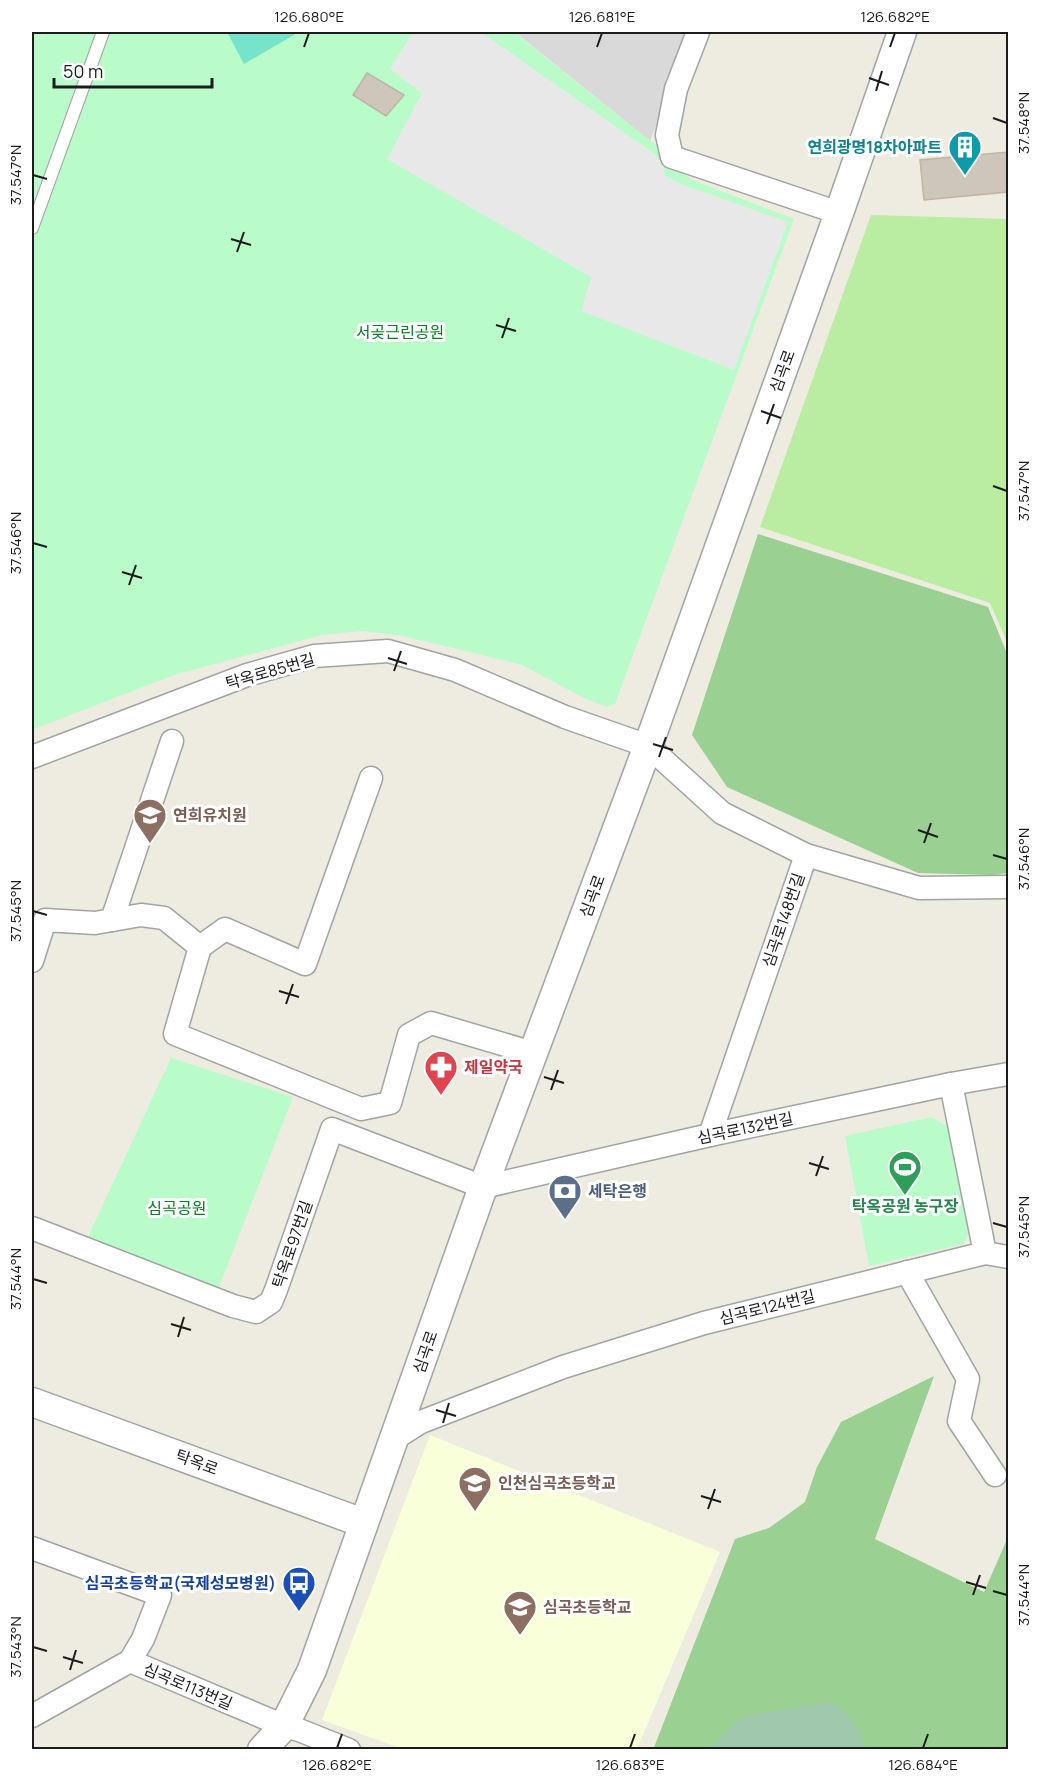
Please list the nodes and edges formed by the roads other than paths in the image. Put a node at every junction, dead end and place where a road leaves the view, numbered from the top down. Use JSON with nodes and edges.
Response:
{"nodes":[{"id":1,"x":103,"y":32,"type":"edge"},
{"id":2,"x":698,"y":32,"type":"edge"},
{"id":3,"x":903,"y":32,"type":"edge"},
{"id":4,"x":839,"y":213,"type":"junction"},
{"id":5,"x":32,"y":228,"type":"edge"},
{"id":6,"x":172,"y":741,"type":"dead end"},
{"id":7,"x":648,"y":746,"type":"junction"},
{"id":8,"x":32,"y":757,"type":"edge"},
{"id":9,"x":371,"y":778,"type":"dead end"},
{"id":10,"x":806,"y":855,"type":"junction"},
{"id":11,"x":1008,"y":887,"type":"edge"},
{"id":12,"x":112,"y":920,"type":"junction"},
{"id":13,"x":200,"y":947,"type":"junction"},
{"id":14,"x":32,"y":961,"type":"edge"},
{"id":15,"x":533,"y":1053,"type":"junction"},
{"id":16,"x":1008,"y":1074,"type":"edge"},
{"id":17,"x":951,"y":1084,"type":"junction"},
{"id":18,"x":710,"y":1135,"type":"junction"},
{"id":19,"x":483,"y":1186,"type":"junction"},
{"id":20,"x":32,"y":1228,"type":"edge"},
{"id":21,"x":985,"y":1253,"type":"junction"},
{"id":22,"x":1008,"y":1257,"type":"edge"},
{"id":23,"x":907,"y":1272,"type":"junction"},
{"id":24,"x":32,"y":1402,"type":"edge"},
{"id":25,"x":394,"y":1439,"type":"junction"},
{"id":26,"x":995,"y":1475,"type":"dead end"},
{"id":27,"x":363,"y":1522,"type":"junction"},
{"id":28,"x":32,"y":1548,"type":"edge"},
{"id":29,"x":130,"y":1661,"type":"junction"},
{"id":30,"x":32,"y":1716,"type":"edge"},
{"id":31,"x":284,"y":1726,"type":"junction"},
{"id":32,"x":262,"y":1749,"type":"edge"},
{"id":33,"x":349,"y":1749,"type":"edge"}],
"edges":[{"from":1,"to":5,"type":"lane"},
{"from":2,"to":4,"type":"street"},
{"from":3,"to":4,"type":"street","name":"심곡로"},
{"from":4,"to":7,"type":"street","name":"심곡로"},
{"from":6,"to":12,"type":"street"},
{"from":7,"to":8,"type":"street","name":"탁옥로85번길"},
{"from":7,"to":10,"type":"street","name":"심곡로148번길"},
{"from":7,"to":15,"type":"street","name":"심곡로"},
{"from":9,"to":13,"type":"street"},
{"from":10,"to":11,"type":"street"},
{"from":10,"to":18,"type":"street","name":"심곡로148번길"},
{"from":12,"to":13,"type":"street"},
{"from":12,"to":14,"type":"street"},
{"from":13,"to":15,"type":"street"},
{"from":15,"to":19,"type":"street","name":"심곡로"},
{"from":16,"to":17,"type":"street","name":"심곡로132번길"},
{"from":17,"to":18,"type":"street","name":"심곡로132번길"},
{"from":17,"to":21,"type":"street"},
{"from":18,"to":19,"type":"street","name":"심곡로132번길"},
{"from":19,"to":20,"type":"street","name":"탁옥로97번길"},
{"from":19,"to":25,"type":"street","name":"심곡로"},
{"from":21,"to":22,"type":"street"},
{"from":21,"to":23,"type":"street","name":"심곡로124번길"},
{"from":23,"to":25,"type":"street","name":"심곡로124번길"},
{"from":23,"to":26,"type":"street"},
{"from":24,"to":27,"type":"street","name":"탁옥로"},
{"from":25,"to":27,"type":"street","name":"심곡로"},
{"from":27,"to":31,"type":"street","name":"심곡로"},
{"from":28,"to":29,"type":"street"},
{"from":29,"to":30,"type":"street","name":"심곡로113번길"},
{"from":29,"to":31,"type":"street","name":"심곡로113번길"},
{"from":31,"to":32,"type":"street","name":"심곡로"},
{"from":31,"to":33,"type":"street","name":"심곡로113번길"}]}
